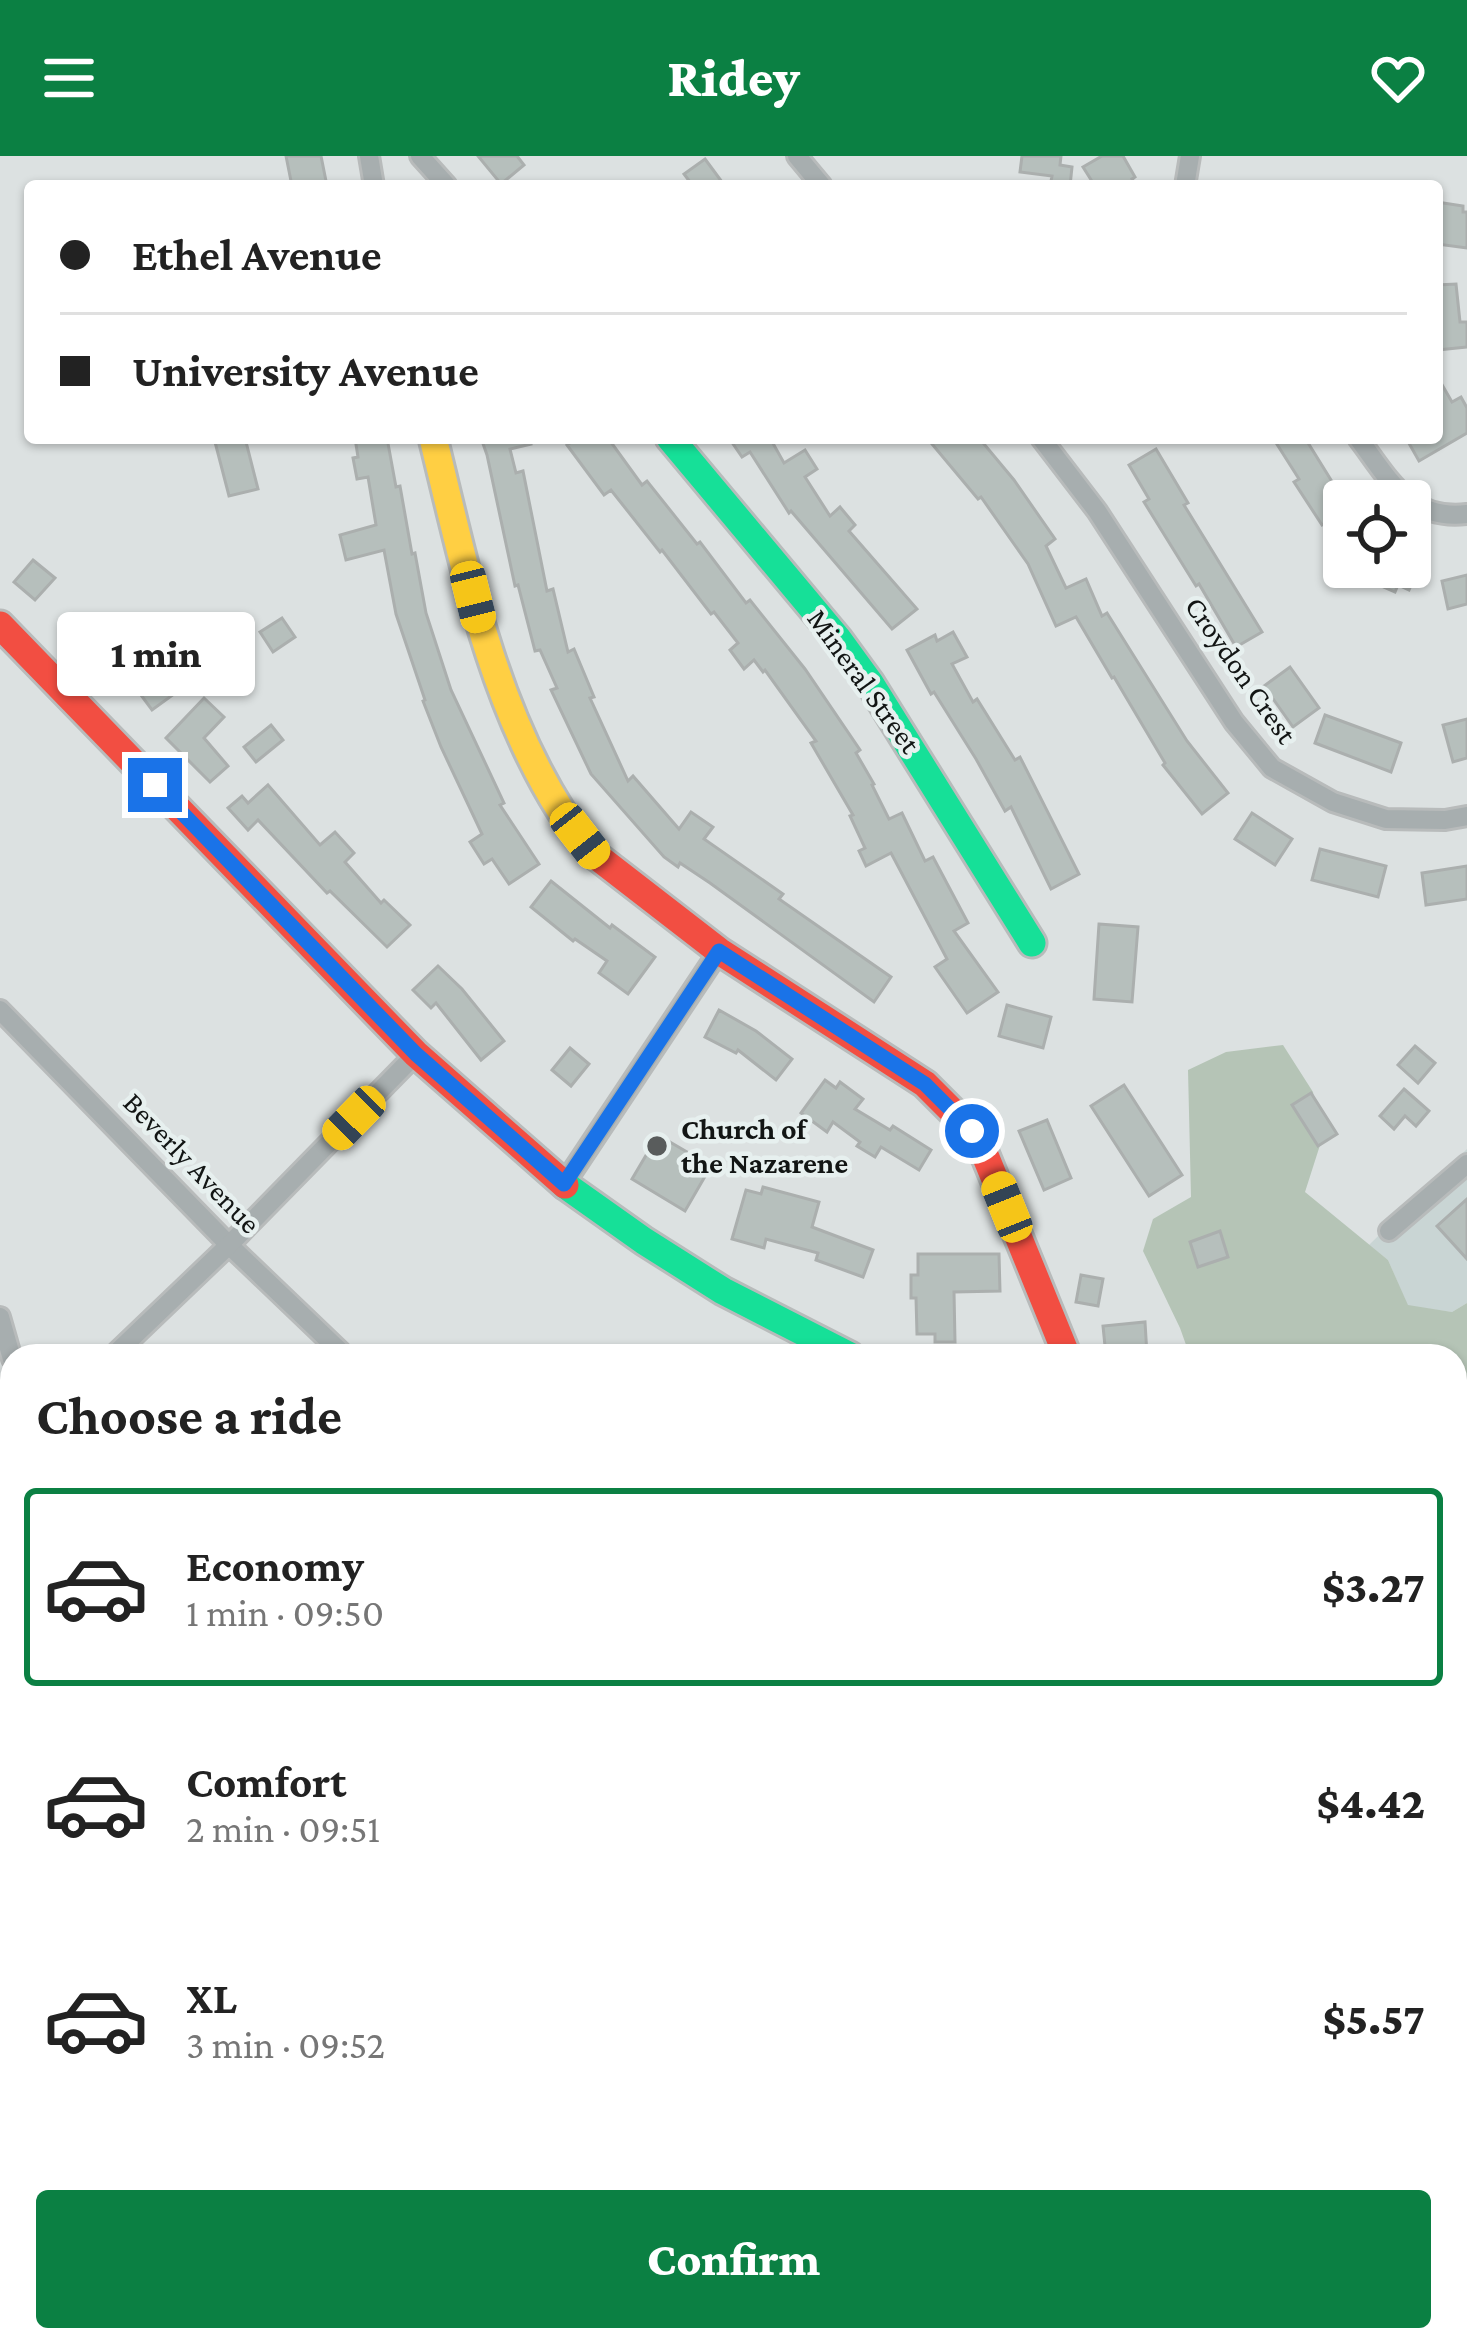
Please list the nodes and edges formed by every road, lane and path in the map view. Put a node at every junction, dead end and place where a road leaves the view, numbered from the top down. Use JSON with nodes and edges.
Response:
{"nodes":[{"id":1,"x":420,"y":156,"type":"edge"},
{"id":2,"x":797,"y":156,"type":"edge"},
{"id":3,"x":442,"y":180,"type":"edge"},
{"id":4,"x":817,"y":180,"type":"edge"},
{"id":5,"x":435,"y":444,"type":"edge"},
{"id":6,"x":675,"y":444,"type":"edge"},
{"id":7,"x":1046,"y":444,"type":"edge"},
{"id":8,"x":1362,"y":444,"type":"edge"},
{"id":9,"x":1467,"y":514,"type":"edge"},
{"id":10,"x":0,"y":626,"type":"edge"},
{"id":11,"x":1467,"y":816,"type":"edge"},
{"id":12,"x":1032,"y":943,"type":"dead end"},
{"id":13,"x":719,"y":951,"type":"junction"},
{"id":14,"x":0,"y":1010,"type":"edge"},
{"id":15,"x":416,"y":1054,"type":"junction"},
{"id":16,"x":1467,"y":1164,"type":"edge"},
{"id":17,"x":564,"y":1184,"type":"junction"},
{"id":18,"x":1389,"y":1232,"type":"dead end"},
{"id":19,"x":229,"y":1245,"type":"junction"},
{"id":20,"x":126,"y":1344,"type":"edge"},
{"id":21,"x":332,"y":1344,"type":"edge"},
{"id":22,"x":827,"y":1344,"type":"edge"},
{"id":23,"x":1062,"y":1344,"type":"edge"}],
"edges":[{"from":1,"to":3,"type":"street"},
{"from":2,"to":4,"type":"street"},
{"from":5,"to":13,"type":"street"},
{"from":6,"to":12,"type":"street","name":"Mineral Street"},
{"from":7,"to":11,"type":"street","name":"Croydon Crest"},
{"from":8,"to":9,"type":"street"},
{"from":10,"to":15,"type":"street"},
{"from":13,"to":17,"type":"street"},
{"from":13,"to":23,"type":"street"},
{"from":14,"to":19,"type":"street","name":"Beverly Avenue"},
{"from":15,"to":17,"type":"street"},
{"from":15,"to":19,"type":"street"},
{"from":16,"to":18,"type":"street"},
{"from":17,"to":22,"type":"street"},
{"from":19,"to":20,"type":"street"},
{"from":19,"to":21,"type":"street","name":"Beverly Avenue"}]}
